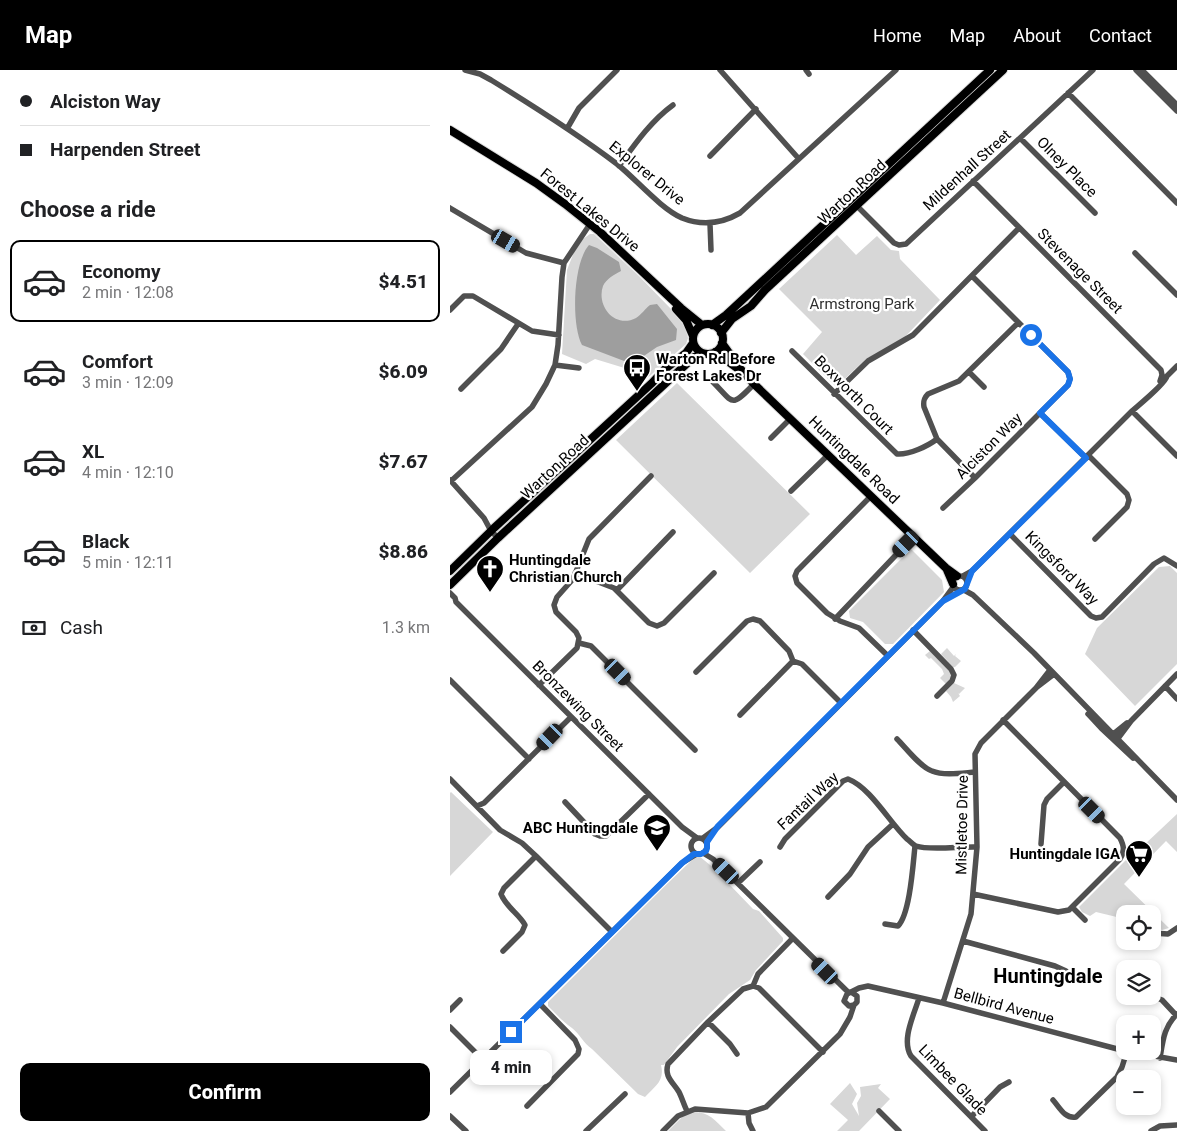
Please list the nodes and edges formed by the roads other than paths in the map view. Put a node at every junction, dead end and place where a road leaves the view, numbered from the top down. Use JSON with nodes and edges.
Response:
{"nodes":[{"id":1,"x":466,"y":70,"type":"edge"},
{"id":2,"x":617,"y":70,"type":"edge"},
{"id":3,"x":720,"y":70,"type":"edge"},
{"id":4,"x":896,"y":70,"type":"edge"},
{"id":5,"x":990,"y":70,"type":"edge"},
{"id":6,"x":1093,"y":70,"type":"edge"},
{"id":7,"x":1136,"y":70,"type":"edge"},
{"id":8,"x":1142,"y":70,"type":"edge"},
{"id":9,"x":1001,"y":71,"type":"edge"},
{"id":10,"x":1068,"y":93,"type":"junction"},
{"id":11,"x":1177,"y":105,"type":"edge"},
{"id":12,"x":673,"y":106,"type":"dead end"},
{"id":13,"x":756,"y":109,"type":"junction"},
{"id":14,"x":1177,"y":111,"type":"edge"},
{"id":15,"x":568,"y":127,"type":"junction"},
{"id":16,"x":450,"y":130,"type":"edge"},
{"id":17,"x":450,"y":134,"type":"edge"},
{"id":18,"x":1021,"y":139,"type":"junction"},
{"id":19,"x":710,"y":156,"type":"dead end"},
{"id":20,"x":799,"y":159,"type":"junction"},
{"id":21,"x":619,"y":166,"type":"junction"},
{"id":22,"x":973,"y":181,"type":"junction"},
{"id":23,"x":1177,"y":203,"type":"edge"},
{"id":24,"x":856,"y":205,"type":"junction"},
{"id":25,"x":450,"y":209,"type":"edge"},
{"id":26,"x":1095,"y":213,"type":"dead end"},
{"id":27,"x":710,"y":224,"type":"junction"},
{"id":28,"x":589,"y":226,"type":"junction"},
{"id":29,"x":1019,"y":228,"type":"junction"},
{"id":30,"x":711,"y":250,"type":"dead end"},
{"id":31,"x":1135,"y":253,"type":"dead end"},
{"id":32,"x":564,"y":263,"type":"junction"},
{"id":33,"x":972,"y":276,"type":"junction"},
{"id":34,"x":1177,"y":295,"type":"edge"},
{"id":35,"x":450,"y":310,"type":"edge"},
{"id":36,"x":1018,"y":323,"type":"junction"},
{"id":37,"x":518,"y":324,"type":"junction"},
{"id":38,"x":702,"y":325,"type":"junction"},
{"id":39,"x":712,"y":325,"type":"junction"},
{"id":40,"x":721,"y":333,"type":"junction"},
{"id":41,"x":559,"y":335,"type":"junction"},
{"id":42,"x":693,"y":339,"type":"junction"},
{"id":43,"x":722,"y":343,"type":"junction"},
{"id":44,"x":792,"y":351,"type":"dead end"},
{"id":45,"x":714,"y":352,"type":"junction"},
{"id":46,"x":704,"y":354,"type":"junction"},
{"id":47,"x":554,"y":365,"type":"junction"},
{"id":48,"x":1177,"y":366,"type":"edge"},
{"id":49,"x":579,"y":368,"type":"dead end"},
{"id":50,"x":743,"y":372,"type":"junction"},
{"id":51,"x":969,"y":372,"type":"junction"},
{"id":52,"x":1167,"y":376,"type":"junction"},
{"id":53,"x":712,"y":381,"type":"dead end"},
{"id":54,"x":1160,"y":381,"type":"junction"},
{"id":55,"x":754,"y":384,"type":"junction"},
{"id":56,"x":984,"y":387,"type":"dead end"},
{"id":57,"x":461,"y":389,"type":"dead end"},
{"id":58,"x":1153,"y":391,"type":"junction"},
{"id":59,"x":834,"y":394,"type":"junction"},
{"id":60,"x":1132,"y":411,"type":"junction"},
{"id":61,"x":1040,"y":413,"type":"junction"},
{"id":62,"x":790,"y":419,"type":"junction"},
{"id":63,"x":771,"y":438,"type":"dead end"},
{"id":64,"x":937,"y":439,"type":"junction"},
{"id":65,"x":828,"y":455,"type":"junction"},
{"id":66,"x":1087,"y":456,"type":"junction"},
{"id":67,"x":1177,"y":456,"type":"edge"},
{"id":68,"x":651,"y":476,"type":"dead end"},
{"id":69,"x":976,"y":478,"type":"junction"},
{"id":70,"x":450,"y":481,"type":"edge"},
{"id":71,"x":792,"y":491,"type":"dead end"},
{"id":72,"x":872,"y":496,"type":"junction"},
{"id":73,"x":943,"y":508,"type":"dead end"},
{"id":74,"x":494,"y":528,"type":"junction"},
{"id":75,"x":673,"y":532,"type":"dead end"},
{"id":76,"x":1010,"y":534,"type":"junction"},
{"id":77,"x":501,"y":535,"type":"junction"},
{"id":78,"x":914,"y":536,"type":"junction"},
{"id":79,"x":1095,"y":539,"type":"dead end"},
{"id":80,"x":1177,"y":566,"type":"edge"},
{"id":81,"x":946,"y":568,"type":"junction"},
{"id":82,"x":450,"y":571,"type":"edge"},
{"id":83,"x":972,"y":571,"type":"junction"},
{"id":84,"x":575,"y":573,"type":"junction"},
{"id":85,"x":714,"y":573,"type":"dead end"},
{"id":86,"x":960,"y":576,"type":"junction"},
{"id":87,"x":450,"y":585,"type":"edge"},
{"id":88,"x":954,"y":585,"type":"junction"},
{"id":89,"x":965,"y":587,"type":"junction"},
{"id":90,"x":617,"y":590,"type":"junction"},
{"id":91,"x":450,"y":593,"type":"edge"},
{"id":92,"x":943,"y":601,"type":"junction"},
{"id":93,"x":453,"y":602,"type":"edge"},
{"id":94,"x":835,"y":619,"type":"junction"},
{"id":95,"x":913,"y":630,"type":"junction"},
{"id":96,"x":579,"y":643,"type":"junction"},
{"id":97,"x":888,"y":656,"type":"junction"},
{"id":98,"x":793,"y":661,"type":"junction"},
{"id":99,"x":696,"y":672,"type":"dead end"},
{"id":100,"x":1050,"y":673,"type":"junction"},
{"id":101,"x":1177,"y":674,"type":"edge"},
{"id":102,"x":450,"y":680,"type":"edge"},
{"id":103,"x":539,"y":685,"type":"junction"},
{"id":104,"x":1164,"y":686,"type":"junction"},
{"id":105,"x":937,"y":696,"type":"dead end"},
{"id":106,"x":1177,"y":699,"type":"edge"},
{"id":107,"x":841,"y":703,"type":"junction"},
{"id":108,"x":740,"y":715,"type":"dead end"},
{"id":109,"x":571,"y":717,"type":"junction"},
{"id":110,"x":1003,"y":720,"type":"junction"},
{"id":111,"x":1131,"y":721,"type":"junction"},
{"id":112,"x":1111,"y":735,"type":"junction"},
{"id":113,"x":897,"y":739,"type":"dead end"},
{"id":114,"x":1117,"y":740,"type":"junction"},
{"id":115,"x":696,"y":750,"type":"dead end"},
{"id":116,"x":529,"y":759,"type":"junction"},
{"id":117,"x":975,"y":772,"type":"junction"},
{"id":118,"x":450,"y":779,"type":"edge"},
{"id":119,"x":1064,"y":782,"type":"junction"},
{"id":120,"x":649,"y":794,"type":"junction"},
{"id":121,"x":1177,"y":800,"type":"edge"},
{"id":122,"x":565,"y":802,"type":"dead end"},
{"id":123,"x":477,"y":806,"type":"junction"},
{"id":124,"x":893,"y":824,"type":"junction"},
{"id":125,"x":682,"y":827,"type":"junction"},
{"id":126,"x":1041,"y":844,"type":"dead end"},
{"id":127,"x":691,"y":846,"type":"junction"},
{"id":128,"x":702,"y":846,"type":"junction"},
{"id":129,"x":915,"y":846,"type":"junction"},
{"id":130,"x":780,"y":847,"type":"dead end"},
{"id":131,"x":977,"y":847,"type":"junction"},
{"id":132,"x":536,"y":856,"type":"junction"},
{"id":133,"x":760,"y":862,"type":"dead end"},
{"id":134,"x":682,"y":863,"type":"junction"},
{"id":135,"x":738,"y":883,"type":"junction"},
{"id":136,"x":973,"y":894,"type":"junction"},
{"id":137,"x":828,"y":897,"type":"dead end"},
{"id":138,"x":1072,"y":907,"type":"junction"},
{"id":139,"x":1085,"y":920,"type":"dead end"},
{"id":140,"x":885,"y":924,"type":"dead end"},
{"id":141,"x":1177,"y":928,"type":"edge"},
{"id":142,"x":612,"y":932,"type":"junction"},
{"id":143,"x":1161,"y":934,"type":"edge"},
{"id":144,"x":793,"y":938,"type":"junction"},
{"id":145,"x":963,"y":941,"type":"junction"},
{"id":146,"x":503,"y":952,"type":"dead end"},
{"id":147,"x":1066,"y":971,"type":"dead end"},
{"id":148,"x":836,"y":982,"type":"junction"},
{"id":149,"x":753,"y":986,"type":"junction"},
{"id":150,"x":876,"y":988,"type":"junction"},
{"id":151,"x":850,"y":992,"type":"junction"},
{"id":152,"x":916,"y":997,"type":"junction"},
{"id":153,"x":858,"y":998,"type":"junction"},
{"id":154,"x":460,"y":1000,"type":"dead end"},
{"id":155,"x":1161,"y":1000,"type":"edge"},
{"id":156,"x":846,"y":1002,"type":"junction"},
{"id":157,"x":941,"y":1003,"type":"junction"},
{"id":158,"x":540,"y":1004,"type":"junction"},
{"id":159,"x":854,"y":1005,"type":"junction"},
{"id":160,"x":450,"y":1010,"type":"edge"},
{"id":161,"x":1176,"y":1014,"type":"edge"},
{"id":162,"x":847,"y":1021,"type":"junction"},
{"id":163,"x":708,"y":1022,"type":"junction"},
{"id":164,"x":450,"y":1027,"type":"edge"},
{"id":165,"x":1116,"y":1048,"type":"edge"},
{"id":166,"x":1161,"y":1051,"type":"edge"},
{"id":167,"x":823,"y":1052,"type":"junction"},
{"id":168,"x":736,"y":1054,"type":"dead end"},
{"id":169,"x":1161,"y":1058,"type":"edge"},
{"id":170,"x":483,"y":1060,"type":"junction"},
{"id":171,"x":1124,"y":1060,"type":"edge"},
{"id":172,"x":1177,"y":1060,"type":"edge"},
{"id":173,"x":1009,"y":1082,"type":"dead end"},
{"id":174,"x":451,"y":1092,"type":"edge"},
{"id":175,"x":625,"y":1094,"type":"dead end"},
{"id":176,"x":450,"y":1097,"type":"edge"},
{"id":177,"x":1053,"y":1100,"type":"dead end"},
{"id":178,"x":527,"y":1106,"type":"dead end"},
{"id":179,"x":450,"y":1111,"type":"edge"},
{"id":180,"x":687,"y":1111,"type":"junction"},
{"id":181,"x":879,"y":1111,"type":"dead end"},
{"id":182,"x":748,"y":1113,"type":"junction"},
{"id":183,"x":452,"y":1117,"type":"edge"},
{"id":184,"x":971,"y":1117,"type":"junction"},
{"id":185,"x":1177,"y":1125,"type":"edge"},
{"id":186,"x":466,"y":1131,"type":"edge"},
{"id":187,"x":586,"y":1131,"type":"edge"},
{"id":188,"x":663,"y":1131,"type":"edge"},
{"id":189,"x":753,"y":1131,"type":"edge"},
{"id":190,"x":899,"y":1131,"type":"edge"},
{"id":191,"x":985,"y":1131,"type":"edge"},
{"id":192,"x":1151,"y":1131,"type":"edge"}],
"edges":[{"from":1,"to":15,"type":"street","name":"Explorer Drive"},
{"from":2,"to":15,"type":"street"},
{"from":3,"to":13,"type":"street"},
{"from":4,"to":20,"type":"street"},
{"from":5,"to":39,"type":"main road","name":"Warton Road"},
{"from":6,"to":10,"type":"street","name":"Mildenhall Street"},
{"from":7,"to":14,"type":"street"},
{"from":8,"to":11,"type":"street"},
{"from":9,"to":24,"type":"main road","name":"Warton Road"},
{"from":10,"to":18,"type":"street","name":"Mildenhall Street"},
{"from":10,"to":23,"type":"street"},
{"from":12,"to":21,"type":"street"},
{"from":13,"to":19,"type":"street"},
{"from":13,"to":20,"type":"street"},
{"from":15,"to":21,"type":"street","name":"Explorer Drive"},
{"from":16,"to":28,"type":"main road","name":"Forest Lakes Drive"},
{"from":17,"to":28,"type":"main road","name":"Forest Lakes Drive"},
{"from":18,"to":22,"type":"street","name":"Mildenhall Street"},
{"from":18,"to":26,"type":"street","name":"Olney Place"},
{"from":20,"to":27,"type":"street"},
{"from":21,"to":27,"type":"street","name":"Explorer Drive"},
{"from":22,"to":24,"type":"street","name":"Mildenhall Street"},
{"from":22,"to":29,"type":"street","name":"Stevenage Street"},
{"from":24,"to":40,"type":"main road","name":"Warton Road"},
{"from":25,"to":32,"type":"street"},
{"from":27,"to":30,"type":"street"},
{"from":28,"to":32,"type":"street"},
{"from":28,"to":38,"type":"main road","name":"Forest Lakes Drive"},
{"from":28,"to":42,"type":"main road","name":"Forest Lakes Drive"},
{"from":29,"to":33,"type":"street"},
{"from":29,"to":54,"type":"street","name":"Stevenage Street"},
{"from":31,"to":34,"type":"street"},
{"from":32,"to":41,"type":"street"},
{"from":33,"to":36,"type":"street","name":"Alciston Way"},
{"from":33,"to":59,"type":"street"},
{"from":35,"to":37,"type":"street"},
{"from":36,"to":51,"type":"street"},
{"from":36,"to":61,"type":"street","name":"Alciston Way"},
{"from":37,"to":41,"type":"street"},
{"from":37,"to":57,"type":"street"},
{"from":38,"to":39,"type":"main road"},
{"from":38,"to":42,"type":"main road","name":"Warton Road"},
{"from":39,"to":40,"type":"main road"},
{"from":40,"to":43,"type":"main road"},
{"from":41,"to":47,"type":"street"},
{"from":42,"to":46,"type":"main road"},
{"from":42,"to":74,"type":"main road","name":"Warton Road"},
{"from":43,"to":45,"type":"main road"},
{"from":43,"to":50,"type":"main road","name":"Huntingdale Road"},
{"from":44,"to":59,"type":"street","name":"Boxworth Court"},
{"from":45,"to":46,"type":"main road","name":"Warton Road"},
{"from":45,"to":50,"type":"main road","name":"Huntingdale Road"},
{"from":46,"to":77,"type":"main road","name":"Warton Road"},
{"from":47,"to":49,"type":"street"},
{"from":47,"to":70,"type":"street"},
{"from":48,"to":52,"type":"street"},
{"from":50,"to":55,"type":"main road","name":"Huntingdale Road"},
{"from":51,"to":56,"type":"street"},
{"from":51,"to":64,"type":"street"},
{"from":52,"to":54,"type":"street"},
{"from":52,"to":58,"type":"street"},
{"from":53,"to":55,"type":"street"},
{"from":54,"to":58,"type":"street"},
{"from":55,"to":62,"type":"main road","name":"Huntingdale Road"},
{"from":58,"to":60,"type":"street"},
{"from":59,"to":64,"type":"street","name":"Boxworth Court"},
{"from":60,"to":66,"type":"street"},
{"from":60,"to":67,"type":"street"},
{"from":61,"to":66,"type":"street"},
{"from":61,"to":69,"type":"street","name":"Alciston Way"},
{"from":62,"to":63,"type":"street"},
{"from":62,"to":65,"type":"main road","name":"Huntingdale Road"},
{"from":64,"to":69,"type":"street"},
{"from":65,"to":71,"type":"street"},
{"from":65,"to":72,"type":"main road","name":"Huntingdale Road"},
{"from":66,"to":76,"type":"street"},
{"from":66,"to":79,"type":"street"},
{"from":68,"to":84,"type":"street"},
{"from":69,"to":73,"type":"street","name":"Alciston Way"},
{"from":70,"to":74,"type":"street"},
{"from":72,"to":78,"type":"main road","name":"Huntingdale Road"},
{"from":72,"to":94,"type":"street"},
{"from":74,"to":77,"type":"street"},
{"from":74,"to":82,"type":"main road","name":"Warton Road"},
{"from":75,"to":90,"type":"street"},
{"from":76,"to":80,"type":"street","name":"Kingsford Way"},
{"from":76,"to":83,"type":"street"},
{"from":77,"to":87,"type":"main road","name":"Warton Road"},
{"from":78,"to":81,"type":"main road","name":"Huntingdale Road"},
{"from":78,"to":94,"type":"street"},
{"from":81,"to":86,"type":"main road","name":"Huntingdale Road"},
{"from":81,"to":88,"type":"main road","name":"Huntingdale Road"},
{"from":83,"to":86,"type":"street"},
{"from":83,"to":89,"type":"street"},
{"from":84,"to":90,"type":"street"},
{"from":84,"to":96,"type":"street"},
{"from":85,"to":90,"type":"street"},
{"from":86,"to":88,"type":"street"},
{"from":86,"to":89,"type":"street"},
{"from":88,"to":89,"type":"street"},
{"from":88,"to":92,"type":"street"},
{"from":89,"to":92,"type":"street"},
{"from":89,"to":100,"type":"street"},
{"from":91,"to":93,"type":"street","name":"Bronzewing Street"},
{"from":92,"to":95,"type":"street"},
{"from":93,"to":103,"type":"street","name":"Bronzewing Street"},
{"from":94,"to":97,"type":"street"},
{"from":95,"to":97,"type":"street"},
{"from":95,"to":105,"type":"street"},
{"from":96,"to":103,"type":"street"},
{"from":96,"to":115,"type":"street"},
{"from":97,"to":107,"type":"street"},
{"from":98,"to":99,"type":"street"},
{"from":98,"to":107,"type":"street"},
{"from":98,"to":108,"type":"street"},
{"from":100,"to":110,"type":"street","name":"Mistletoe Drive"},
{"from":100,"to":112,"type":"street"},
{"from":101,"to":104,"type":"street"},
{"from":102,"to":116,"type":"street"},
{"from":103,"to":109,"type":"street","name":"Bronzewing Street"},
{"from":104,"to":106,"type":"street"},
{"from":104,"to":111,"type":"street"},
{"from":107,"to":128,"type":"street"},
{"from":109,"to":116,"type":"street"},
{"from":109,"to":120,"type":"street","name":"Bronzewing Street"},
{"from":110,"to":117,"type":"street","name":"Mistletoe Drive"},
{"from":110,"to":119,"type":"street"},
{"from":111,"to":112,"type":"street"},
{"from":111,"to":114,"type":"street"},
{"from":112,"to":114,"type":"street"},
{"from":113,"to":117,"type":"street"},
{"from":114,"to":121,"type":"street"},
{"from":116,"to":123,"type":"street"},
{"from":117,"to":131,"type":"street","name":"Mistletoe Drive"},
{"from":118,"to":123,"type":"street"},
{"from":119,"to":126,"type":"street"},
{"from":119,"to":138,"type":"street"},
{"from":120,"to":122,"type":"street"},
{"from":120,"to":125,"type":"street","name":"Bronzewing Street"},
{"from":123,"to":132,"type":"street"},
{"from":124,"to":129,"type":"street","name":"Fantail Way"},
{"from":124,"to":130,"type":"street","name":"Fantail Way"},
{"from":124,"to":137,"type":"street"},
{"from":125,"to":127,"type":"street","name":"Bronzewing Street"},
{"from":125,"to":128,"type":"street","name":"Bronzewing Street"},
{"from":127,"to":128,"type":"street","name":"Bronzewing Street"},
{"from":127,"to":128,"type":"street"},
{"from":127,"to":134,"type":"street"},
{"from":128,"to":134,"type":"street"},
{"from":128,"to":135,"type":"street","name":"Bronzewing Street"},
{"from":129,"to":131,"type":"street"},
{"from":129,"to":140,"type":"street"},
{"from":131,"to":136,"type":"street","name":"Mistletoe Drive"},
{"from":132,"to":142,"type":"street"},
{"from":132,"to":146,"type":"street"},
{"from":133,"to":135,"type":"street"},
{"from":134,"to":142,"type":"street"},
{"from":135,"to":144,"type":"street","name":"Bronzewing Street"},
{"from":136,"to":138,"type":"street"},
{"from":136,"to":145,"type":"street","name":"Mistletoe Drive"},
{"from":138,"to":139,"type":"street"},
{"from":141,"to":143,"type":"street"},
{"from":142,"to":158,"type":"street"},
{"from":144,"to":148,"type":"street","name":"Bronzewing Street"},
{"from":144,"to":149,"type":"street"},
{"from":145,"to":147,"type":"street"},
{"from":145,"to":157,"type":"street","name":"Mistletoe Drive"},
{"from":148,"to":151,"type":"street","name":"Bronzewing Street"},
{"from":148,"to":156,"type":"street","name":"Bronzewing Street"},
{"from":149,"to":163,"type":"street"},
{"from":149,"to":167,"type":"street"},
{"from":150,"to":151,"type":"street","name":"Bellbird Avenue"},
{"from":150,"to":152,"type":"street","name":"Bellbird Avenue"},
{"from":150,"to":153,"type":"street"},
{"from":151,"to":153,"type":"street","name":"Bronzewing Street"},
{"from":151,"to":156,"type":"street"},
{"from":152,"to":157,"type":"street","name":"Bellbird Avenue"},
{"from":152,"to":184,"type":"street","name":"Limbee Glade"},
{"from":153,"to":159,"type":"street"},
{"from":154,"to":160,"type":"street"},
{"from":155,"to":161,"type":"street"},
{"from":156,"to":159,"type":"street"},
{"from":156,"to":162,"type":"street"},
{"from":157,"to":165,"type":"street","name":"Bellbird Avenue"},
{"from":158,"to":170,"type":"street"},
{"from":158,"to":178,"type":"street"},
{"from":159,"to":162,"type":"street"},
{"from":161,"to":166,"type":"street"},
{"from":162,"to":167,"type":"street"},
{"from":163,"to":168,"type":"street"},
{"from":163,"to":180,"type":"street"},
{"from":164,"to":170,"type":"street"},
{"from":167,"to":182,"type":"street"},
{"from":169,"to":172,"type":"street","name":"Bellbird Avenue"},
{"from":170,"to":174,"type":"street"},
{"from":171,"to":177,"type":"street"},
{"from":173,"to":184,"type":"street"},
{"from":174,"to":176,"type":"street"},
{"from":175,"to":187,"type":"street"},
{"from":179,"to":183,"type":"street"},
{"from":180,"to":182,"type":"street"},
{"from":180,"to":188,"type":"street"},
{"from":181,"to":190,"type":"street"},
{"from":182,"to":189,"type":"street"},
{"from":183,"to":186,"type":"street"},
{"from":184,"to":191,"type":"street","name":"Limbee Glade"},
{"from":185,"to":192,"type":"street"}]}
